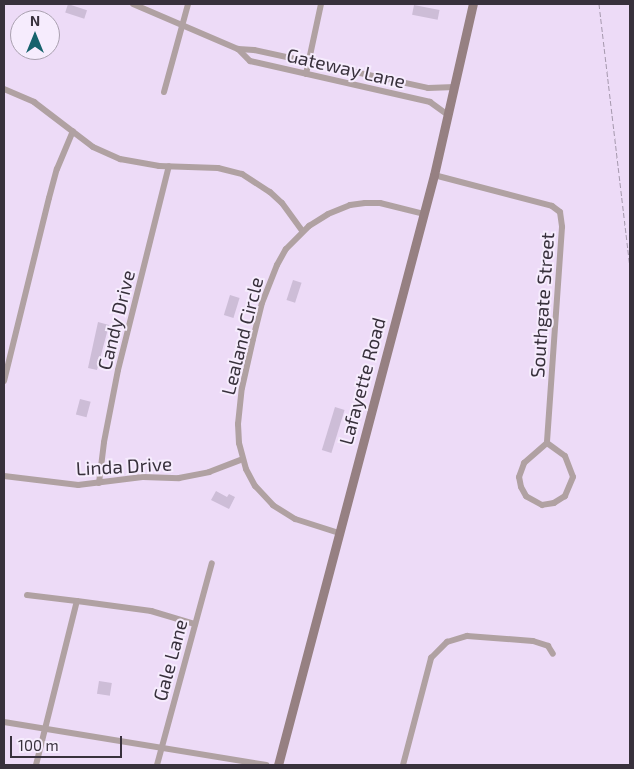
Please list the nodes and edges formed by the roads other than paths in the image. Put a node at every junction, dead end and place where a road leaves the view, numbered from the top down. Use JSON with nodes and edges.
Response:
{"nodes":[{"id":1,"x":133,"y":4,"type":"edge"},
{"id":2,"x":188,"y":4,"type":"edge"},
{"id":3,"x":321,"y":4,"type":"edge"},
{"id":4,"x":473,"y":4,"type":"edge"},
{"id":5,"x":181,"y":24,"type":"junction"},
{"id":6,"x":238,"y":49,"type":"junction"},
{"id":7,"x":308,"y":62,"type":"junction"},
{"id":8,"x":306,"y":74,"type":"junction"},
{"id":9,"x":455,"y":87,"type":"junction"},
{"id":10,"x":4,"y":89,"type":"edge"},
{"id":11,"x":164,"y":92,"type":"dead end"},
{"id":12,"x":448,"y":115,"type":"junction"},
{"id":13,"x":73,"y":131,"type":"junction"},
{"id":14,"x":169,"y":166,"type":"junction"},
{"id":15,"x":434,"y":174,"type":"junction"},
{"id":16,"x":424,"y":214,"type":"junction"},
{"id":17,"x":302,"y":231,"type":"junction"},
{"id":18,"x":4,"y":381,"type":"edge"},
{"id":19,"x":547,"y":443,"type":"junction"},
{"id":20,"x":243,"y":460,"type":"junction"},
{"id":21,"x":4,"y":476,"type":"edge"},
{"id":22,"x":98,"y":483,"type":"junction"},
{"id":23,"x":339,"y":533,"type":"junction"},
{"id":24,"x":212,"y":563,"type":"dead end"},
{"id":25,"x":27,"y":595,"type":"dead end"},
{"id":26,"x":77,"y":602,"type":"junction"},
{"id":27,"x":195,"y":624,"type":"junction"},
{"id":28,"x":553,"y":654,"type":"dead end"},
{"id":29,"x":4,"y":722,"type":"edge"},
{"id":30,"x":45,"y":729,"type":"junction"},
{"id":31,"x":161,"y":749,"type":"junction"},
{"id":32,"x":36,"y":765,"type":"edge"},
{"id":33,"x":157,"y":765,"type":"edge"},
{"id":34,"x":267,"y":765,"type":"edge"},
{"id":35,"x":278,"y":765,"type":"edge"},
{"id":36,"x":403,"y":765,"type":"edge"}],
"edges":[{"from":1,"to":5,"type":"street","name":"Gateway Lane"},
{"from":2,"to":5,"type":"street"},
{"from":3,"to":7,"type":"street"},
{"from":4,"to":9,"type":"main road","name":"Lafayette Road"},
{"from":5,"to":6,"type":"street","name":"Gateway Lane"},
{"from":5,"to":11,"type":"street"},
{"from":6,"to":7,"type":"street","name":"Gateway Lane"},
{"from":6,"to":8,"type":"street","name":"Gateway Lane"},
{"from":7,"to":8,"type":"street"},
{"from":7,"to":9,"type":"street","name":"Gateway Lane"},
{"from":8,"to":12,"type":"street","name":"Gateway Lane"},
{"from":9,"to":12,"type":"main road","name":"Lafayette Road"},
{"from":10,"to":13,"type":"street"},
{"from":12,"to":15,"type":"main road","name":"Lafayette Road"},
{"from":13,"to":14,"type":"street"},
{"from":13,"to":18,"type":"street"},
{"from":14,"to":17,"type":"street"},
{"from":14,"to":22,"type":"street","name":"Candy Drive"},
{"from":15,"to":16,"type":"main road","name":"Lafayette Road"},
{"from":15,"to":19,"type":"street","name":"Southgate Street"},
{"from":16,"to":17,"type":"street","name":"Lealand Circle"},
{"from":16,"to":23,"type":"main road","name":"Lafayette Road"},
{"from":17,"to":20,"type":"street","name":"Lealand Circle"},
{"from":19,"to":19,"type":"street"},
{"from":20,"to":22,"type":"street","name":"Linda Drive"},
{"from":20,"to":23,"type":"street","name":"Lealand Circle"},
{"from":21,"to":22,"type":"street","name":"Linda Drive"},
{"from":23,"to":35,"type":"main road","name":"Lafayette Road"},
{"from":24,"to":27,"type":"street","name":"Gale Lane"},
{"from":25,"to":26,"type":"street"},
{"from":26,"to":27,"type":"street"},
{"from":26,"to":30,"type":"street"},
{"from":27,"to":31,"type":"street","name":"Gale Lane"},
{"from":28,"to":36,"type":"street"},
{"from":29,"to":30,"type":"street"},
{"from":30,"to":31,"type":"street"},
{"from":30,"to":32,"type":"street"},
{"from":31,"to":33,"type":"street","name":"Gale Lane"},
{"from":31,"to":34,"type":"street"}]}
